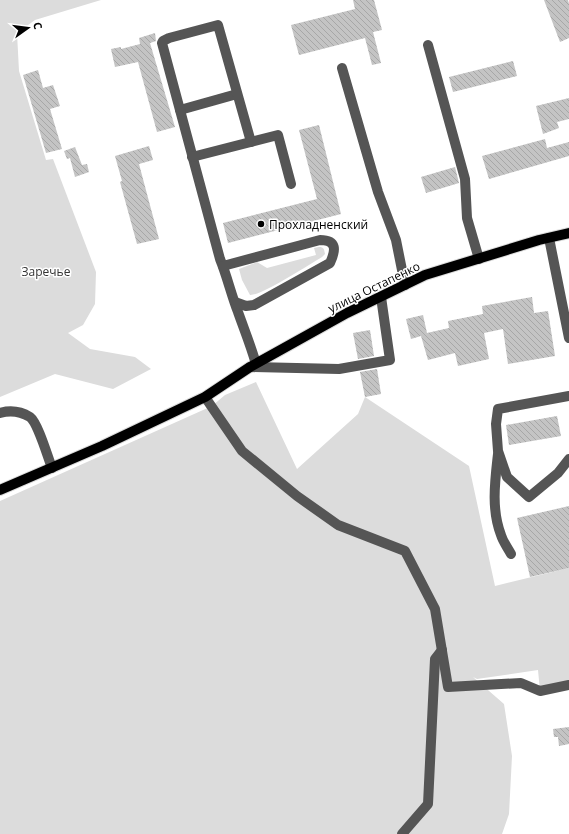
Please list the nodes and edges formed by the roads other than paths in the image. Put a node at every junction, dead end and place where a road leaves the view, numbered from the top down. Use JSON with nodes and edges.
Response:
{"nodes":[{"id":1,"x":428,"y":45,"type":"dead end"},
{"id":2,"x":342,"y":68,"type":"dead end"},
{"id":3,"x":237,"y":94,"type":"junction"},
{"id":4,"x":180,"y":110,"type":"junction"},
{"id":5,"x":251,"y":142,"type":"junction"},
{"id":6,"x":192,"y":157,"type":"junction"},
{"id":7,"x":291,"y":184,"type":"dead end"},
{"id":8,"x":569,"y":233,"type":"edge"},
{"id":9,"x":549,"y":238,"type":"junction"},
{"id":10,"x":479,"y":259,"type":"junction"},
{"id":11,"x":223,"y":266,"type":"junction"},
{"id":12,"x":406,"y":285,"type":"junction"},
{"id":13,"x":381,"y":297,"type":"junction"},
{"id":14,"x":235,"y":302,"type":"junction"},
{"id":15,"x":569,"y":338,"type":"edge"},
{"id":16,"x":253,"y":366,"type":"junction"},
{"id":17,"x":569,"y":396,"type":"edge"},
{"id":18,"x":206,"y":397,"type":"junction"},
{"id":19,"x":0,"y":412,"type":"edge"},
{"id":20,"x":498,"y":451,"type":"junction"},
{"id":21,"x":569,"y":459,"type":"edge"},
{"id":22,"x":52,"y":468,"type":"junction"},
{"id":23,"x":0,"y":490,"type":"edge"},
{"id":24,"x":511,"y":554,"type":"dead end"},
{"id":25,"x":442,"y":650,"type":"junction"},
{"id":26,"x":569,"y":685,"type":"edge"},
{"id":27,"x":402,"y":834,"type":"edge"}],
"edges":[{"from":1,"to":10,"type":"lane"},
{"from":2,"to":12,"type":"lane"},
{"from":3,"to":4,"type":"lane"},
{"from":3,"to":4,"type":"lane"},
{"from":3,"to":5,"type":"lane"},
{"from":4,"to":6,"type":"lane"},
{"from":5,"to":6,"type":"lane"},
{"from":5,"to":7,"type":"lane"},
{"from":6,"to":11,"type":"lane"},
{"from":8,"to":9,"type":"main road","name":"улица Остапенко"},
{"from":9,"to":10,"type":"main road","name":"улица Остапенко"},
{"from":9,"to":15,"type":"lane"},
{"from":10,"to":12,"type":"main road","name":"улица Остапенко"},
{"from":11,"to":14,"type":"lane"},
{"from":11,"to":14,"type":"lane"},
{"from":12,"to":13,"type":"main road","name":"улица Остапенко"},
{"from":13,"to":16,"type":"main road","name":"улица Остапенко"},
{"from":13,"to":16,"type":"lane"},
{"from":14,"to":16,"type":"lane"},
{"from":16,"to":18,"type":"main road","name":"улица Остапенко"},
{"from":17,"to":20,"type":"lane"},
{"from":18,"to":22,"type":"main road","name":"улица Остапенко"},
{"from":18,"to":25,"type":"lane"},
{"from":19,"to":22,"type":"lane"},
{"from":20,"to":21,"type":"lane"},
{"from":20,"to":24,"type":"lane"},
{"from":22,"to":23,"type":"main road","name":"улица Остапенко"},
{"from":25,"to":26,"type":"lane"},
{"from":25,"to":27,"type":"lane"}]}
